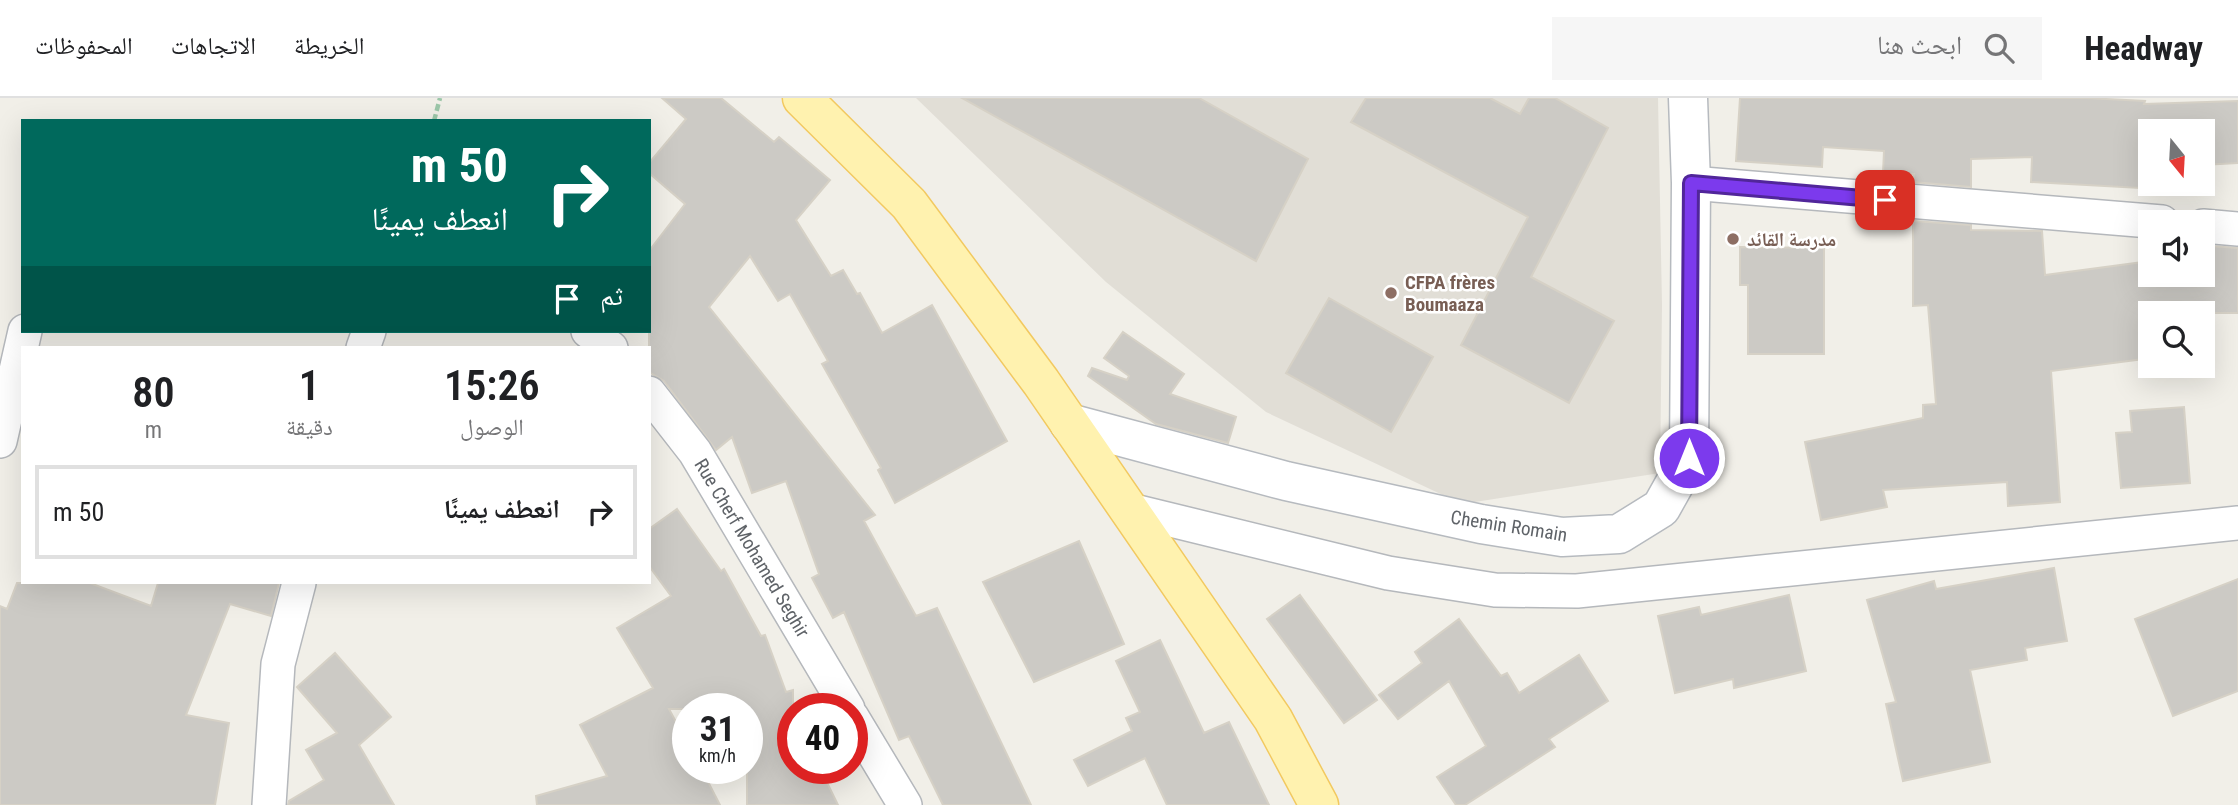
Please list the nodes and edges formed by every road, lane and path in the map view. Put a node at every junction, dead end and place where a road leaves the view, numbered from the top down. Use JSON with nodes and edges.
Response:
{"nodes":[{"id":1,"x":440,"y":98,"type":"edge"},
{"id":2,"x":802,"y":98,"type":"edge"},
{"id":3,"x":1688,"y":98,"type":"edge"},
{"id":4,"x":435,"y":119,"type":"edge"},
{"id":5,"x":1691,"y":183,"type":"junction"},
{"id":6,"x":2138,"y":220,"type":"edge"},
{"id":7,"x":2215,"y":227,"type":"edge"},
{"id":8,"x":2238,"y":229,"type":"edge"},
{"id":9,"x":591,"y":333,"type":"edge"},
{"id":10,"x":608,"y":346,"type":"edge"},
{"id":11,"x":21,"y":349,"type":"edge"},
{"id":12,"x":651,"y":396,"type":"edge"},
{"id":13,"x":1069,"y":423,"type":"junction"},
{"id":14,"x":0,"y":441,"type":"edge"},
{"id":15,"x":1129,"y":510,"type":"junction"},
{"id":16,"x":2238,"y":523,"type":"edge"},
{"id":17,"x":299,"y":584,"type":"edge"},
{"id":18,"x":838,"y":693,"type":"edge"},
{"id":19,"x":868,"y":744,"type":"edge"},
{"id":20,"x":269,"y":805,"type":"edge"},
{"id":21,"x":905,"y":805,"type":"edge"},
{"id":22,"x":1319,"y":805,"type":"edge"}],
"edges":[{"from":1,"to":4,"type":"path"},
{"from":2,"to":13,"type":"main road"},
{"from":3,"to":5,"type":"street","name":"Chemin Romain"},
{"from":5,"to":6,"type":"street"},
{"from":5,"to":13,"type":"street","name":"Chemin Romain"},
{"from":7,"to":8,"type":"street"},
{"from":9,"to":10,"type":"street"},
{"from":11,"to":14,"type":"street"},
{"from":12,"to":18,"type":"street","name":"Rue Cherf Mohamed Seghir"},
{"from":13,"to":15,"type":"main road"},
{"from":15,"to":16,"type":"street"},
{"from":15,"to":22,"type":"main road"},
{"from":17,"to":20,"type":"street"},
{"from":19,"to":21,"type":"street"}]}
